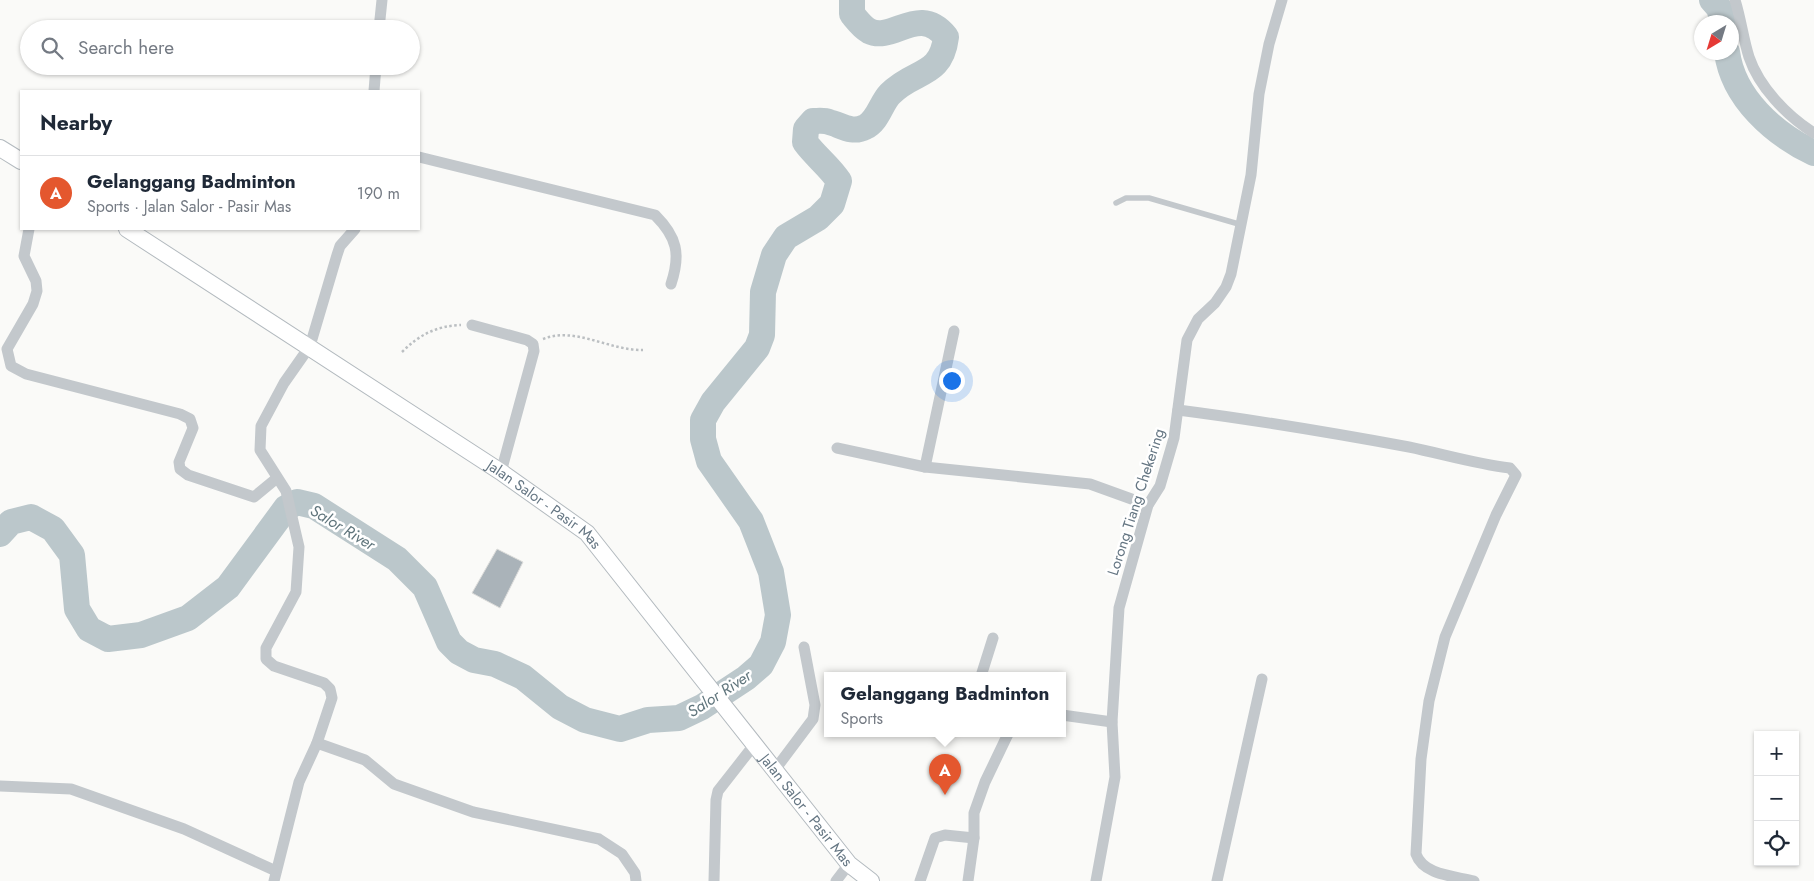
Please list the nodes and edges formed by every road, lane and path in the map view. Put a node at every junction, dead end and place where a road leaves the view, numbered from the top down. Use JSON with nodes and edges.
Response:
{"nodes":[{"id":1,"x":382,"y":0,"type":"edge"},
{"id":2,"x":1282,"y":0,"type":"edge"},
{"id":3,"x":1735,"y":0,"type":"edge"},
{"id":4,"x":380,"y":20,"type":"edge"},
{"id":5,"x":375,"y":75,"type":"edge"},
{"id":6,"x":374,"y":90,"type":"edge"},
{"id":7,"x":1814,"y":133,"type":"edge"},
{"id":8,"x":0,"y":148,"type":"edge"},
{"id":9,"x":420,"y":157,"type":"edge"},
{"id":10,"x":20,"y":160,"type":"edge"},
{"id":11,"x":1116,"y":203,"type":"dead end"},
{"id":12,"x":1242,"y":225,"type":"junction"},
{"id":13,"x":29,"y":230,"type":"edge"},
{"id":14,"x":130,"y":230,"type":"edge"},
{"id":15,"x":354,"y":230,"type":"edge"},
{"id":16,"x":671,"y":284,"type":"dead end"},
{"id":17,"x":472,"y":325,"type":"joint"},
{"id":18,"x":954,"y":331,"type":"dead end"},
{"id":19,"x":4,"y":343,"type":"edge"},
{"id":20,"x":533,"y":344,"type":"junction"},
{"id":21,"x":310,"y":346,"type":"junction"},
{"id":22,"x":643,"y":350,"type":"dead end"},
{"id":23,"x":402,"y":352,"type":"dead end"},
{"id":24,"x":1178,"y":410,"type":"junction"},
{"id":25,"x":837,"y":448,"type":"dead end"},
{"id":26,"x":925,"y":467,"type":"junction"},
{"id":27,"x":501,"y":472,"type":"junction"},
{"id":28,"x":277,"y":478,"type":"junction"},
{"id":29,"x":1148,"y":505,"type":"junction"},
{"id":30,"x":993,"y":638,"type":"dead end"},
{"id":31,"x":804,"y":647,"type":"dead end"},
{"id":32,"x":982,"y":672,"type":"edge"},
{"id":33,"x":1262,"y":679,"type":"dead end"},
{"id":34,"x":1066,"y":715,"type":"edge"},
{"id":35,"x":1112,"y":722,"type":"junction"},
{"id":36,"x":1007,"y":737,"type":"edge"},
{"id":37,"x":317,"y":743,"type":"junction"},
{"id":38,"x":754,"y":745,"type":"junction"},
{"id":39,"x":774,"y":770,"type":"junction"},
{"id":40,"x":0,"y":786,"type":"edge"},
{"id":41,"x":974,"y":838,"type":"junction"},
{"id":42,"x":849,"y":864,"type":"junction"},
{"id":43,"x":275,"y":876,"type":"edge"},
{"id":44,"x":636,"y":881,"type":"edge"},
{"id":45,"x":714,"y":881,"type":"edge"},
{"id":46,"x":836,"y":881,"type":"edge"},
{"id":47,"x":871,"y":881,"type":"edge"},
{"id":48,"x":920,"y":881,"type":"edge"},
{"id":49,"x":968,"y":881,"type":"edge"},
{"id":50,"x":1096,"y":881,"type":"edge"},
{"id":51,"x":1217,"y":881,"type":"edge"},
{"id":52,"x":1474,"y":881,"type":"edge"}],
"edges":[{"from":1,"to":4,"type":"street"},
{"from":2,"to":12,"type":"street","name":"Lorong Tiang Chekering"},
{"from":3,"to":7,"type":"street"},
{"from":5,"to":6,"type":"street"},
{"from":8,"to":10,"type":"main road"},
{"from":9,"to":16,"type":"street"},
{"from":11,"to":12,"type":"lane"},
{"from":12,"to":24,"type":"street","name":"Lorong Tiang Chekering"},
{"from":13,"to":19,"type":"street"},
{"from":14,"to":21,"type":"main road","name":"Jalan Salor - Pasir Mas"},
{"from":15,"to":21,"type":"street"},
{"from":17,"to":20,"type":"street"},
{"from":17,"to":23,"type":"path"},
{"from":18,"to":26,"type":"street"},
{"from":19,"to":28,"type":"street"},
{"from":20,"to":22,"type":"path"},
{"from":20,"to":27,"type":"street"},
{"from":21,"to":27,"type":"main road","name":"Jalan Salor - Pasir Mas"},
{"from":21,"to":28,"type":"street"},
{"from":24,"to":29,"type":"street","name":"Lorong Tiang Chekering"},
{"from":24,"to":52,"type":"street"},
{"from":25,"to":26,"type":"street"},
{"from":26,"to":29,"type":"street"},
{"from":27,"to":38,"type":"main road","name":"Jalan Salor - Pasir Mas"},
{"from":28,"to":37,"type":"street"},
{"from":29,"to":35,"type":"street","name":"Lorong Tiang Chekering"},
{"from":30,"to":32,"type":"street"},
{"from":31,"to":39,"type":"street"},
{"from":33,"to":51,"type":"street"},
{"from":34,"to":35,"type":"street"},
{"from":35,"to":50,"type":"street","name":"Lorong Tiang Chekering"},
{"from":36,"to":41,"type":"street"},
{"from":37,"to":43,"type":"street"},
{"from":37,"to":44,"type":"street"},
{"from":38,"to":39,"type":"main road","name":"Jalan Salor - Pasir Mas"},
{"from":38,"to":45,"type":"street"},
{"from":39,"to":42,"type":"main road","name":"Jalan Salor - Pasir Mas"},
{"from":40,"to":43,"type":"street"},
{"from":41,"to":48,"type":"street"},
{"from":41,"to":49,"type":"street"},
{"from":42,"to":46,"type":"street"},
{"from":42,"to":47,"type":"main road","name":"Jalan Salor - Pasir Mas"}]}
